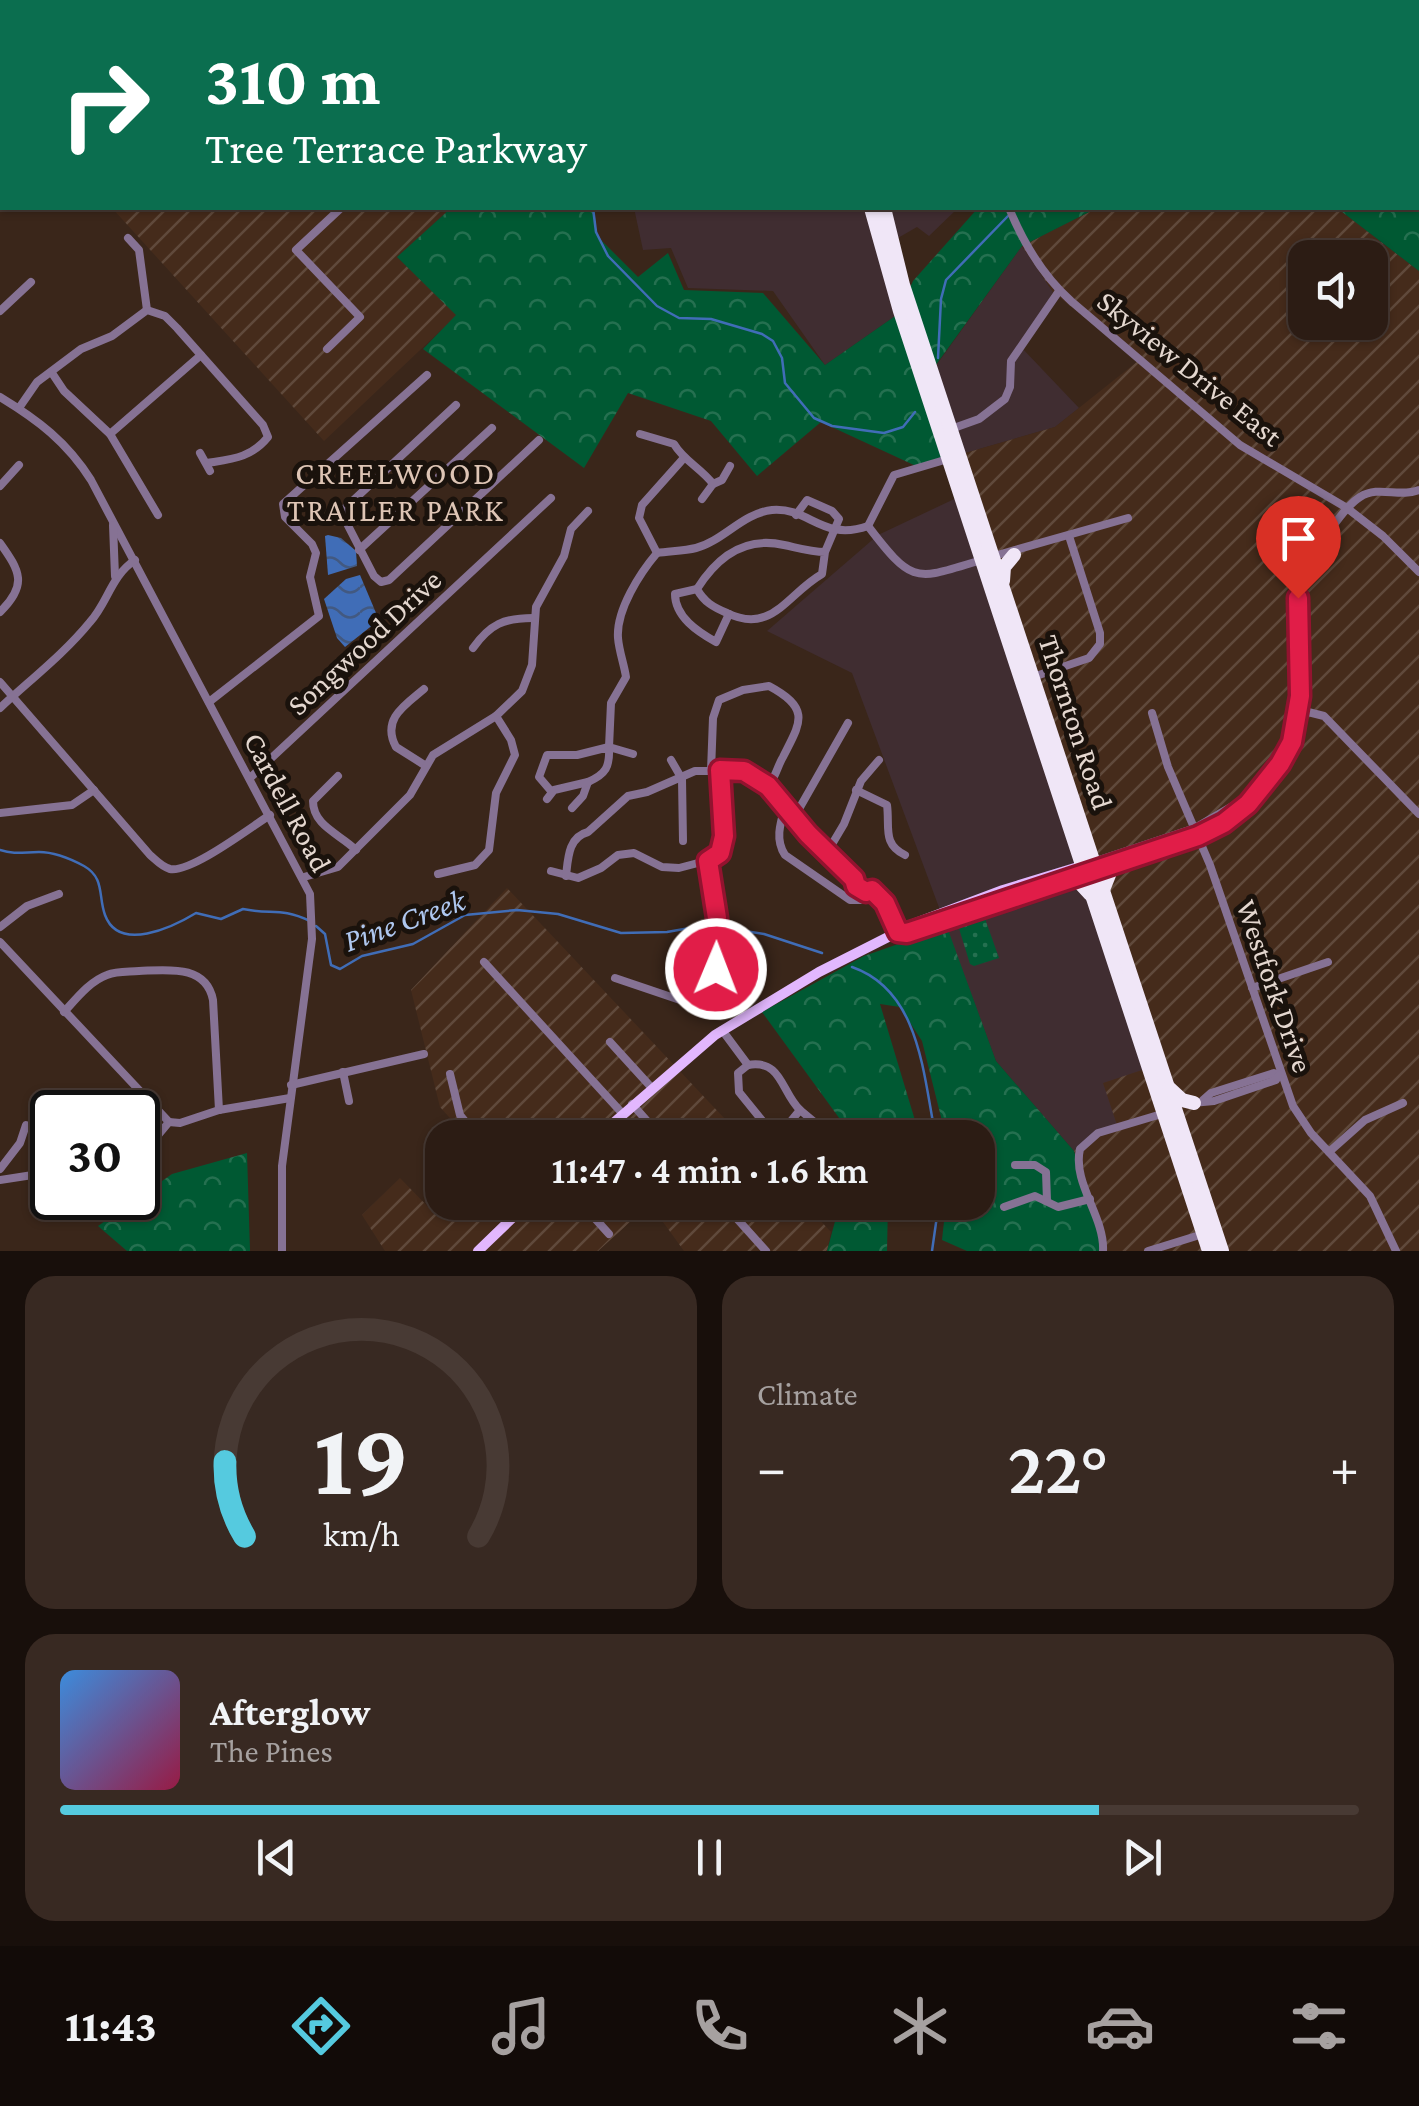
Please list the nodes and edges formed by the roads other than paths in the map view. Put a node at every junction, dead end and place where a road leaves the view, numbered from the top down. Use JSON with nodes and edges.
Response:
{"nodes":[{"id":1,"x":340,"y":210,"type":"edge"},
{"id":2,"x":872,"y":210,"type":"edge"},
{"id":3,"x":884,"y":210,"type":"edge"},
{"id":4,"x":1010,"y":210,"type":"edge"},
{"id":5,"x":128,"y":238,"type":"dead end"},
{"id":6,"x":31,"y":282,"type":"dead end"},
{"id":7,"x":1059,"y":290,"type":"junction"},
{"id":8,"x":148,"y":310,"type":"junction"},
{"id":9,"x":0,"y":311,"type":"edge"},
{"id":10,"x":327,"y":348,"type":"dead end"},
{"id":11,"x":201,"y":355,"type":"junction"},
{"id":12,"x":52,"y":374,"type":"junction"},
{"id":13,"x":427,"y":375,"type":"dead end"},
{"id":14,"x":0,"y":397,"type":"edge"},
{"id":15,"x":456,"y":405,"type":"dead end"},
{"id":16,"x":19,"y":408,"type":"junction"},
{"id":17,"x":492,"y":428,"type":"dead end"},
{"id":18,"x":951,"y":430,"type":"junction"},
{"id":19,"x":110,"y":434,"type":"junction"},
{"id":20,"x":640,"y":434,"type":"dead end"},
{"id":21,"x":539,"y":440,"type":"dead end"},
{"id":22,"x":200,"y":452,"type":"dead end"},
{"id":23,"x":948,"y":459,"type":"junction"},
{"id":24,"x":683,"y":460,"type":"junction"},
{"id":25,"x":19,"y":465,"type":"dead end"},
{"id":26,"x":730,"y":466,"type":"dead end"},
{"id":27,"x":712,"y":484,"type":"junction"},
{"id":28,"x":0,"y":486,"type":"edge"},
{"id":29,"x":1419,"y":490,"type":"edge"},
{"id":30,"x":1360,"y":496,"type":"junction"},
{"id":31,"x":552,"y":498,"type":"dead end"},
{"id":32,"x":702,"y":498,"type":"dead end"},
{"id":33,"x":1347,"y":508,"type":"junction"},
{"id":34,"x":588,"y":511,"type":"dead end"},
{"id":35,"x":341,"y":512,"type":"junction"},
{"id":36,"x":158,"y":515,"type":"dead end"},
{"id":37,"x":796,"y":515,"type":"junction"},
{"id":38,"x":1358,"y":516,"type":"junction"},
{"id":39,"x":1128,"y":518,"type":"dead end"},
{"id":40,"x":332,"y":520,"type":"dead end"},
{"id":41,"x":113,"y":521,"type":"junction"},
{"id":42,"x":868,"y":526,"type":"junction"},
{"id":43,"x":983,"y":527,"type":"junction"},
{"id":44,"x":836,"y":531,"type":"junction"},
{"id":45,"x":1069,"y":536,"type":"junction"},
{"id":46,"x":0,"y":543,"type":"edge"},
{"id":47,"x":360,"y":550,"type":"junction"},
{"id":48,"x":1015,"y":551,"type":"junction"},
{"id":49,"x":658,"y":552,"type":"junction"},
{"id":50,"x":824,"y":552,"type":"junction"},
{"id":51,"x":988,"y":559,"type":"junction"},
{"id":52,"x":135,"y":560,"type":"junction"},
{"id":53,"x":1419,"y":572,"type":"edge"},
{"id":54,"x":115,"y":578,"type":"junction"},
{"id":55,"x":697,"y":589,"type":"junction"},
{"id":56,"x":1004,"y":592,"type":"junction"},
{"id":57,"x":0,"y":612,"type":"edge"},
{"id":58,"x":729,"y":614,"type":"junction"},
{"id":59,"x":533,"y":618,"type":"junction"},
{"id":60,"x":474,"y":648,"type":"dead end"},
{"id":61,"x":1033,"y":677,"type":"junction"},
{"id":62,"x":0,"y":682,"type":"edge"},
{"id":63,"x":424,"y":688,"type":"dead end"},
{"id":64,"x":13,"y":696,"type":"junction"},
{"id":65,"x":209,"y":702,"type":"junction"},
{"id":66,"x":0,"y":708,"type":"edge"},
{"id":67,"x":1300,"y":710,"type":"junction"},
{"id":68,"x":1152,"y":714,"type":"dead end"},
{"id":69,"x":496,"y":716,"type":"junction"},
{"id":70,"x":848,"y":723,"type":"dead end"},
{"id":71,"x":609,"y":747,"type":"junction"},
{"id":72,"x":633,"y":754,"type":"dead end"},
{"id":73,"x":671,"y":760,"type":"dead end"},
{"id":74,"x":879,"y":760,"type":"dead end"},
{"id":75,"x":426,"y":766,"type":"junction"},
{"id":76,"x":715,"y":771,"type":"junction"},
{"id":77,"x":338,"y":776,"type":"dead end"},
{"id":78,"x":251,"y":778,"type":"junction"},
{"id":79,"x":682,"y":779,"type":"junction"},
{"id":80,"x":588,"y":782,"type":"junction"},
{"id":81,"x":768,"y":786,"type":"junction"},
{"id":82,"x":94,"y":790,"type":"junction"},
{"id":83,"x":856,"y":790,"type":"junction"},
{"id":84,"x":785,"y":807,"type":"junction"},
{"id":85,"x":572,"y":808,"type":"dead end"},
{"id":86,"x":0,"y":813,"type":"edge"},
{"id":87,"x":270,"y":814,"type":"junction"},
{"id":88,"x":1419,"y":814,"type":"edge"},
{"id":89,"x":795,"y":816,"type":"junction"},
{"id":90,"x":1197,"y":832,"type":"junction"},
{"id":91,"x":683,"y":841,"type":"dead end"},
{"id":92,"x":1075,"y":844,"type":"junction"},
{"id":93,"x":356,"y":850,"type":"junction"},
{"id":94,"x":828,"y":850,"type":"junction"},
{"id":95,"x":905,"y":856,"type":"dead end"},
{"id":96,"x":708,"y":861,"type":"junction"},
{"id":97,"x":1114,"y":865,"type":"junction"},
{"id":98,"x":1089,"y":868,"type":"junction"},
{"id":99,"x":551,"y":871,"type":"dead end"},
{"id":100,"x":438,"y":874,"type":"dead end"},
{"id":101,"x":566,"y":876,"type":"junction"},
{"id":102,"x":304,"y":877,"type":"junction"},
{"id":103,"x":1061,"y":877,"type":"junction"},
{"id":104,"x":873,"y":891,"type":"junction"},
{"id":105,"x":1001,"y":891,"type":"junction"},
{"id":106,"x":59,"y":894,"type":"dead end"},
{"id":107,"x":1098,"y":895,"type":"junction"},
{"id":108,"x":963,"y":914,"type":"junction"},
{"id":109,"x":0,"y":927,"type":"edge"},
{"id":110,"x":900,"y":932,"type":"junction"},
{"id":111,"x":0,"y":942,"type":"edge"},
{"id":112,"x":484,"y":962,"type":"dead end"},
{"id":113,"x":1328,"y":962,"type":"dead end"},
{"id":114,"x":615,"y":978,"type":"dead end"},
{"id":115,"x":1252,"y":988,"type":"junction"},
{"id":116,"x":64,"y":1012,"type":"junction"},
{"id":117,"x":720,"y":1031,"type":"junction"},
{"id":118,"x":610,"y":1042,"type":"dead end"},
{"id":119,"x":424,"y":1054,"type":"dead end"},
{"id":120,"x":745,"y":1066,"type":"junction"},
{"id":121,"x":344,"y":1072,"type":"junction"},
{"id":122,"x":450,"y":1074,"type":"dead end"},
{"id":123,"x":1280,"y":1075,"type":"junction"},
{"id":124,"x":292,"y":1086,"type":"junction"},
{"id":125,"x":651,"y":1087,"type":"junction"},
{"id":126,"x":1168,"y":1088,"type":"junction"},
{"id":127,"x":290,"y":1098,"type":"junction"},
{"id":128,"x":349,"y":1101,"type":"dead end"},
{"id":129,"x":1198,"y":1102,"type":"junction"},
{"id":130,"x":1403,"y":1103,"type":"dead end"},
{"id":131,"x":632,"y":1104,"type":"junction"},
{"id":132,"x":219,"y":1110,"type":"junction"},
{"id":133,"x":800,"y":1110,"type":"junction"},
{"id":134,"x":1170,"y":1111,"type":"junction"},
{"id":135,"x":622,"y":1112,"type":"junction"},
{"id":136,"x":465,"y":1120,"type":"edge"},
{"id":137,"x":614,"y":1120,"type":"edge"},
{"id":138,"x":646,"y":1120,"type":"edge"},
{"id":139,"x":812,"y":1120,"type":"edge"},
{"id":140,"x":169,"y":1122,"type":"junction"},
{"id":141,"x":26,"y":1125,"type":"dead end"},
{"id":142,"x":160,"y":1133,"type":"edge"},
{"id":143,"x":1329,"y":1152,"type":"junction"},
{"id":144,"x":1015,"y":1165,"type":"dead end"},
{"id":145,"x":0,"y":1168,"type":"edge"},
{"id":146,"x":30,"y":1175,"type":"edge"},
{"id":147,"x":0,"y":1180,"type":"edge"},
{"id":148,"x":1090,"y":1199,"type":"junction"},
{"id":149,"x":1047,"y":1201,"type":"junction"},
{"id":150,"x":1004,"y":1207,"type":"dead end"},
{"id":151,"x":511,"y":1220,"type":"edge"},
{"id":152,"x":596,"y":1220,"type":"edge"},
{"id":153,"x":738,"y":1220,"type":"edge"},
{"id":154,"x":609,"y":1234,"type":"dead end"},
{"id":155,"x":1203,"y":1234,"type":"junction"},
{"id":156,"x":488,"y":1241,"type":"junction"},
{"id":157,"x":282,"y":1251,"type":"edge"},
{"id":158,"x":478,"y":1251,"type":"edge"},
{"id":159,"x":497,"y":1251,"type":"edge"},
{"id":160,"x":766,"y":1251,"type":"edge"},
{"id":161,"x":1103,"y":1251,"type":"edge"},
{"id":162,"x":1148,"y":1251,"type":"edge"},
{"id":163,"x":1209,"y":1251,"type":"edge"},
{"id":164,"x":1222,"y":1251,"type":"edge"},
{"id":165,"x":1396,"y":1251,"type":"edge"}],
"edges":[{"from":1,"to":10,"type":"street"},
{"from":2,"to":23,"type":"highway","name":"Thornton Road"},
{"from":3,"to":18,"type":"highway","name":"Thornton Road"},
{"from":4,"to":7,"type":"street","name":"Skyview Drive East"},
{"from":5,"to":8,"type":"street"},
{"from":6,"to":9,"type":"street"},
{"from":7,"to":18,"type":"street"},
{"from":7,"to":33,"type":"street","name":"Skyview Drive East"},
{"from":8,"to":11,"type":"street"},
{"from":8,"to":12,"type":"street"},
{"from":11,"to":19,"type":"street"},
{"from":11,"to":22,"type":"street"},
{"from":12,"to":16,"type":"street"},
{"from":12,"to":19,"type":"street"},
{"from":13,"to":65,"type":"street"},
{"from":14,"to":16,"type":"street","name":"Cardell Road"},
{"from":15,"to":35,"type":"street"},
{"from":16,"to":41,"type":"street","name":"Cardell Road"},
{"from":17,"to":47,"type":"street"},
{"from":18,"to":43,"type":"highway","name":"Thornton Road"},
{"from":19,"to":36,"type":"street"},
{"from":20,"to":24,"type":"street"},
{"from":21,"to":47,"type":"street"},
{"from":23,"to":42,"type":"street"},
{"from":23,"to":51,"type":"highway","name":"Thornton Road"},
{"from":24,"to":27,"type":"street"},
{"from":24,"to":49,"type":"street"},
{"from":25,"to":28,"type":"street"},
{"from":26,"to":27,"type":"street"},
{"from":27,"to":32,"type":"street"},
{"from":29,"to":30,"type":"street"},
{"from":30,"to":33,"type":"street"},
{"from":30,"to":38,"type":"street"},
{"from":31,"to":78,"type":"street","name":"Songwood Drive"},
{"from":33,"to":38,"type":"street","name":"Skyview Drive East"},
{"from":33,"to":67,"type":"street"},
{"from":34,"to":59,"type":"street"},
{"from":35,"to":40,"type":"street"},
{"from":35,"to":47,"type":"street"},
{"from":37,"to":44,"type":"street"},
{"from":37,"to":44,"type":"street"},
{"from":37,"to":49,"type":"street"},
{"from":38,"to":53,"type":"street","name":"Skyview Drive East"},
{"from":39,"to":45,"type":"street"},
{"from":41,"to":52,"type":"street","name":"Cardell Road"},
{"from":41,"to":54,"type":"street"},
{"from":42,"to":44,"type":"street"},
{"from":42,"to":51,"type":"street"},
{"from":43,"to":48,"type":"highway"},
{"from":43,"to":51,"type":"highway","name":"Thornton Road"},
{"from":44,"to":50,"type":"street"},
{"from":45,"to":48,"type":"street"},
{"from":45,"to":61,"type":"street"},
{"from":46,"to":57,"type":"street"},
{"from":48,"to":51,"type":"street"},
{"from":48,"to":56,"type":"highway"},
{"from":49,"to":71,"type":"street"},
{"from":50,"to":55,"type":"street"},
{"from":50,"to":58,"type":"street"},
{"from":51,"to":56,"type":"highway","name":"Thornton Road"},
{"from":51,"to":92,"type":"highway","name":"Thornton Road"},
{"from":52,"to":54,"type":"street"},
{"from":52,"to":65,"type":"street","name":"Cardell Road"},
{"from":54,"to":64,"type":"street"},
{"from":55,"to":58,"type":"street"},
{"from":55,"to":58,"type":"street"},
{"from":56,"to":61,"type":"highway","name":"Thornton Road"},
{"from":59,"to":60,"type":"street"},
{"from":59,"to":69,"type":"street"},
{"from":61,"to":98,"type":"highway","name":"Thornton Road"},
{"from":62,"to":64,"type":"street"},
{"from":63,"to":75,"type":"street"},
{"from":64,"to":66,"type":"street"},
{"from":64,"to":82,"type":"street"},
{"from":65,"to":78,"type":"street","name":"Cardell Road"},
{"from":67,"to":88,"type":"street"},
{"from":67,"to":90,"type":"street"},
{"from":68,"to":90,"type":"street","name":"Westfork Drive"},
{"from":69,"to":75,"type":"street"},
{"from":69,"to":100,"type":"street"},
{"from":70,"to":89,"type":"street"},
{"from":71,"to":72,"type":"street"},
{"from":71,"to":80,"type":"street"},
{"from":71,"to":80,"type":"street"},
{"from":73,"to":79,"type":"street"},
{"from":74,"to":83,"type":"street"},
{"from":75,"to":93,"type":"street"},
{"from":76,"to":79,"type":"street"},
{"from":76,"to":81,"type":"street"},
{"from":76,"to":81,"type":"street"},
{"from":76,"to":96,"type":"street"},
{"from":77,"to":93,"type":"street"},
{"from":78,"to":87,"type":"street","name":"Cardell Road"},
{"from":79,"to":91,"type":"street"},
{"from":79,"to":101,"type":"street"},
{"from":80,"to":85,"type":"street"},
{"from":81,"to":84,"type":"street"},
{"from":82,"to":86,"type":"street"},
{"from":82,"to":87,"type":"street"},
{"from":83,"to":94,"type":"street"},
{"from":83,"to":95,"type":"street"},
{"from":84,"to":89,"type":"street"},
{"from":84,"to":104,"type":"street"},
{"from":87,"to":102,"type":"street","name":"Cardell Road"},
{"from":89,"to":94,"type":"street"},
{"from":90,"to":97,"type":"street"},
{"from":90,"to":98,"type":"street"},
{"from":90,"to":115,"type":"street","name":"Westfork Drive"},
{"from":92,"to":98,"type":"highway","name":"Thornton Road"},
{"from":92,"to":103,"type":"highway"},
{"from":93,"to":102,"type":"street"},
{"from":94,"to":104,"type":"street"},
{"from":96,"to":101,"type":"street"},
{"from":96,"to":114,"type":"street"},
{"from":97,"to":98,"type":"street"},
{"from":97,"to":107,"type":"highway"},
{"from":98,"to":103,"type":"main road"},
{"from":98,"to":107,"type":"highway","name":"Thornton Road"},
{"from":99,"to":101,"type":"street"},
{"from":102,"to":124,"type":"street","name":"Cardell Road"},
{"from":103,"to":105,"type":"main road"},
{"from":103,"to":107,"type":"highway"},
{"from":103,"to":108,"type":"main road"},
{"from":104,"to":110,"type":"street"},
{"from":105,"to":108,"type":"main road"},
{"from":105,"to":110,"type":"main road"},
{"from":106,"to":109,"type":"street"},
{"from":107,"to":126,"type":"highway","name":"Thornton Road"},
{"from":107,"to":134,"type":"highway","name":"Thornton Road"},
{"from":108,"to":110,"type":"main road"},
{"from":110,"to":117,"type":"main road"},
{"from":111,"to":116,"type":"street"},
{"from":112,"to":135,"type":"street"},
{"from":113,"to":115,"type":"street"},
{"from":115,"to":123,"type":"street","name":"Westfork Drive"},
{"from":116,"to":132,"type":"street"},
{"from":116,"to":140,"type":"street"},
{"from":117,"to":120,"type":"street"},
{"from":117,"to":125,"type":"main road"},
{"from":118,"to":125,"type":"street"},
{"from":119,"to":121,"type":"street"},
{"from":120,"to":133,"type":"street"},
{"from":120,"to":133,"type":"street"},
{"from":121,"to":124,"type":"street"},
{"from":121,"to":128,"type":"street"},
{"from":122,"to":136,"type":"street"},
{"from":123,"to":129,"type":"street"},
{"from":123,"to":143,"type":"street","name":"Westfork Drive"},
{"from":124,"to":127,"type":"street","name":"Cardell Road"},
{"from":125,"to":131,"type":"main road"},
{"from":126,"to":129,"type":"highway"},
{"from":126,"to":134,"type":"highway","name":"Thornton Road"},
{"from":127,"to":132,"type":"street"},
{"from":127,"to":157,"type":"street","name":"Cardell Road"},
{"from":129,"to":134,"type":"street"},
{"from":130,"to":143,"type":"street"},
{"from":131,"to":135,"type":"main road"},
{"from":131,"to":138,"type":"street"},
{"from":132,"to":140,"type":"street"},
{"from":133,"to":139,"type":"street"},
{"from":134,"to":148,"type":"street"},
{"from":134,"to":155,"type":"highway","name":"Thornton Road"},
{"from":134,"to":164,"type":"highway","name":"Thornton Road"},
{"from":135,"to":137,"type":"main road"},
{"from":140,"to":142,"type":"street"},
{"from":141,"to":145,"type":"street"},
{"from":143,"to":165,"type":"street","name":"Westfork Drive"},
{"from":144,"to":149,"type":"street"},
{"from":146,"to":147,"type":"street"},
{"from":148,"to":149,"type":"street"},
{"from":148,"to":161,"type":"street"},
{"from":149,"to":150,"type":"street"},
{"from":151,"to":156,"type":"main road"},
{"from":152,"to":154,"type":"street"},
{"from":153,"to":160,"type":"street"},
{"from":155,"to":162,"type":"street"},
{"from":155,"to":163,"type":"highway","name":"Thornton Road"},
{"from":156,"to":158,"type":"main road"},
{"from":156,"to":159,"type":"street"}]}
